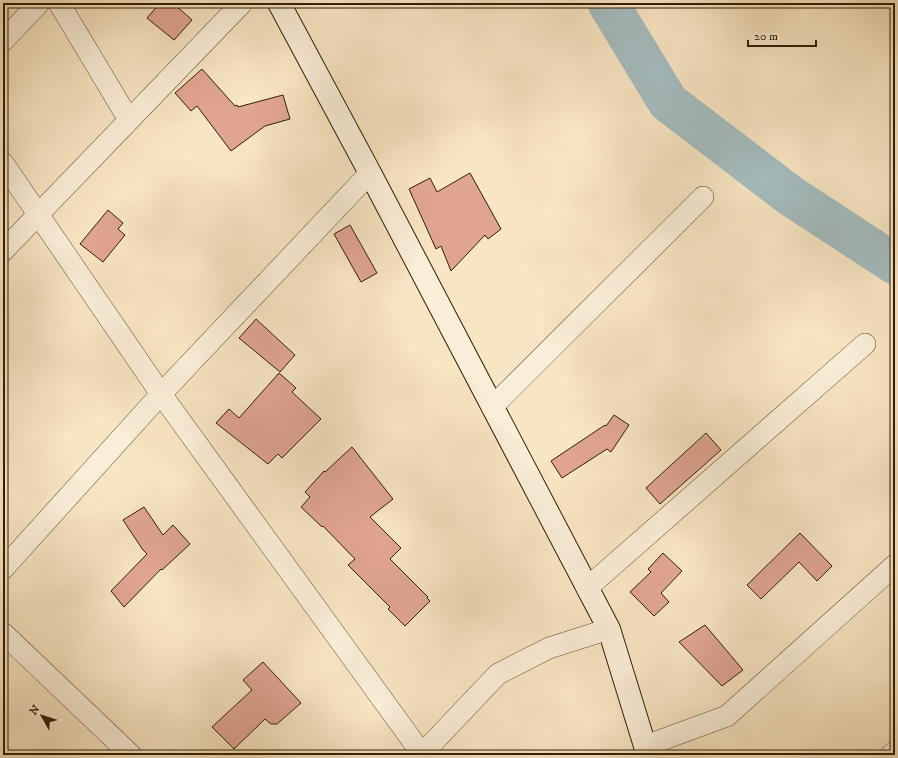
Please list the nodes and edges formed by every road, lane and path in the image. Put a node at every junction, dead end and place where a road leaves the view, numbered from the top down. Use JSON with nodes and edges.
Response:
{"nodes":[{"id":1,"x":39,"y":3,"type":"edge"},
{"id":2,"x":59,"y":3,"type":"edge"},
{"id":3,"x":242,"y":3,"type":"edge"},
{"id":4,"x":279,"y":3,"type":"edge"},
{"id":5,"x":3,"y":41,"type":"edge"},
{"id":6,"x":129,"y":120,"type":"junction"},
{"id":7,"x":3,"y":163,"type":"edge"},
{"id":8,"x":370,"y":173,"type":"junction"},
{"id":9,"x":703,"y":197,"type":"dead end"},
{"id":10,"x":38,"y":214,"type":"junction"},
{"id":11,"x":3,"y":251,"type":"edge"},
{"id":12,"x":865,"y":344,"type":"dead end"},
{"id":13,"x":161,"y":394,"type":"junction"},
{"id":14,"x":492,"y":407,"type":"junction"},
{"id":15,"x":895,"y":565,"type":"edge"},
{"id":16,"x":3,"y":569,"type":"edge"},
{"id":17,"x":587,"y":588,"type":"junction"},
{"id":18,"x":609,"y":629,"type":"junction"},
{"id":19,"x":3,"y":633,"type":"edge"},
{"id":20,"x":646,"y":750,"type":"edge"},
{"id":21,"x":895,"y":752,"type":"edge"},
{"id":22,"x":421,"y":754,"type":"edge"},
{"id":23,"x":131,"y":755,"type":"edge"},
{"id":24,"x":891,"y":755,"type":"edge"}],
"edges":[{"from":1,"to":5,"type":"street"},
{"from":2,"to":6,"type":"street"},
{"from":3,"to":6,"type":"street"},
{"from":4,"to":8,"type":"street"},
{"from":6,"to":10,"type":"street"},
{"from":7,"to":10,"type":"street"},
{"from":8,"to":13,"type":"street"},
{"from":8,"to":14,"type":"street"},
{"from":9,"to":14,"type":"street"},
{"from":10,"to":11,"type":"street"},
{"from":10,"to":13,"type":"street"},
{"from":12,"to":17,"type":"street"},
{"from":13,"to":16,"type":"street"},
{"from":13,"to":22,"type":"street"},
{"from":14,"to":17,"type":"street"},
{"from":15,"to":20,"type":"street"},
{"from":17,"to":18,"type":"street"},
{"from":18,"to":20,"type":"street"},
{"from":18,"to":22,"type":"street"},
{"from":19,"to":23,"type":"street"},
{"from":21,"to":24,"type":"street"}]}
